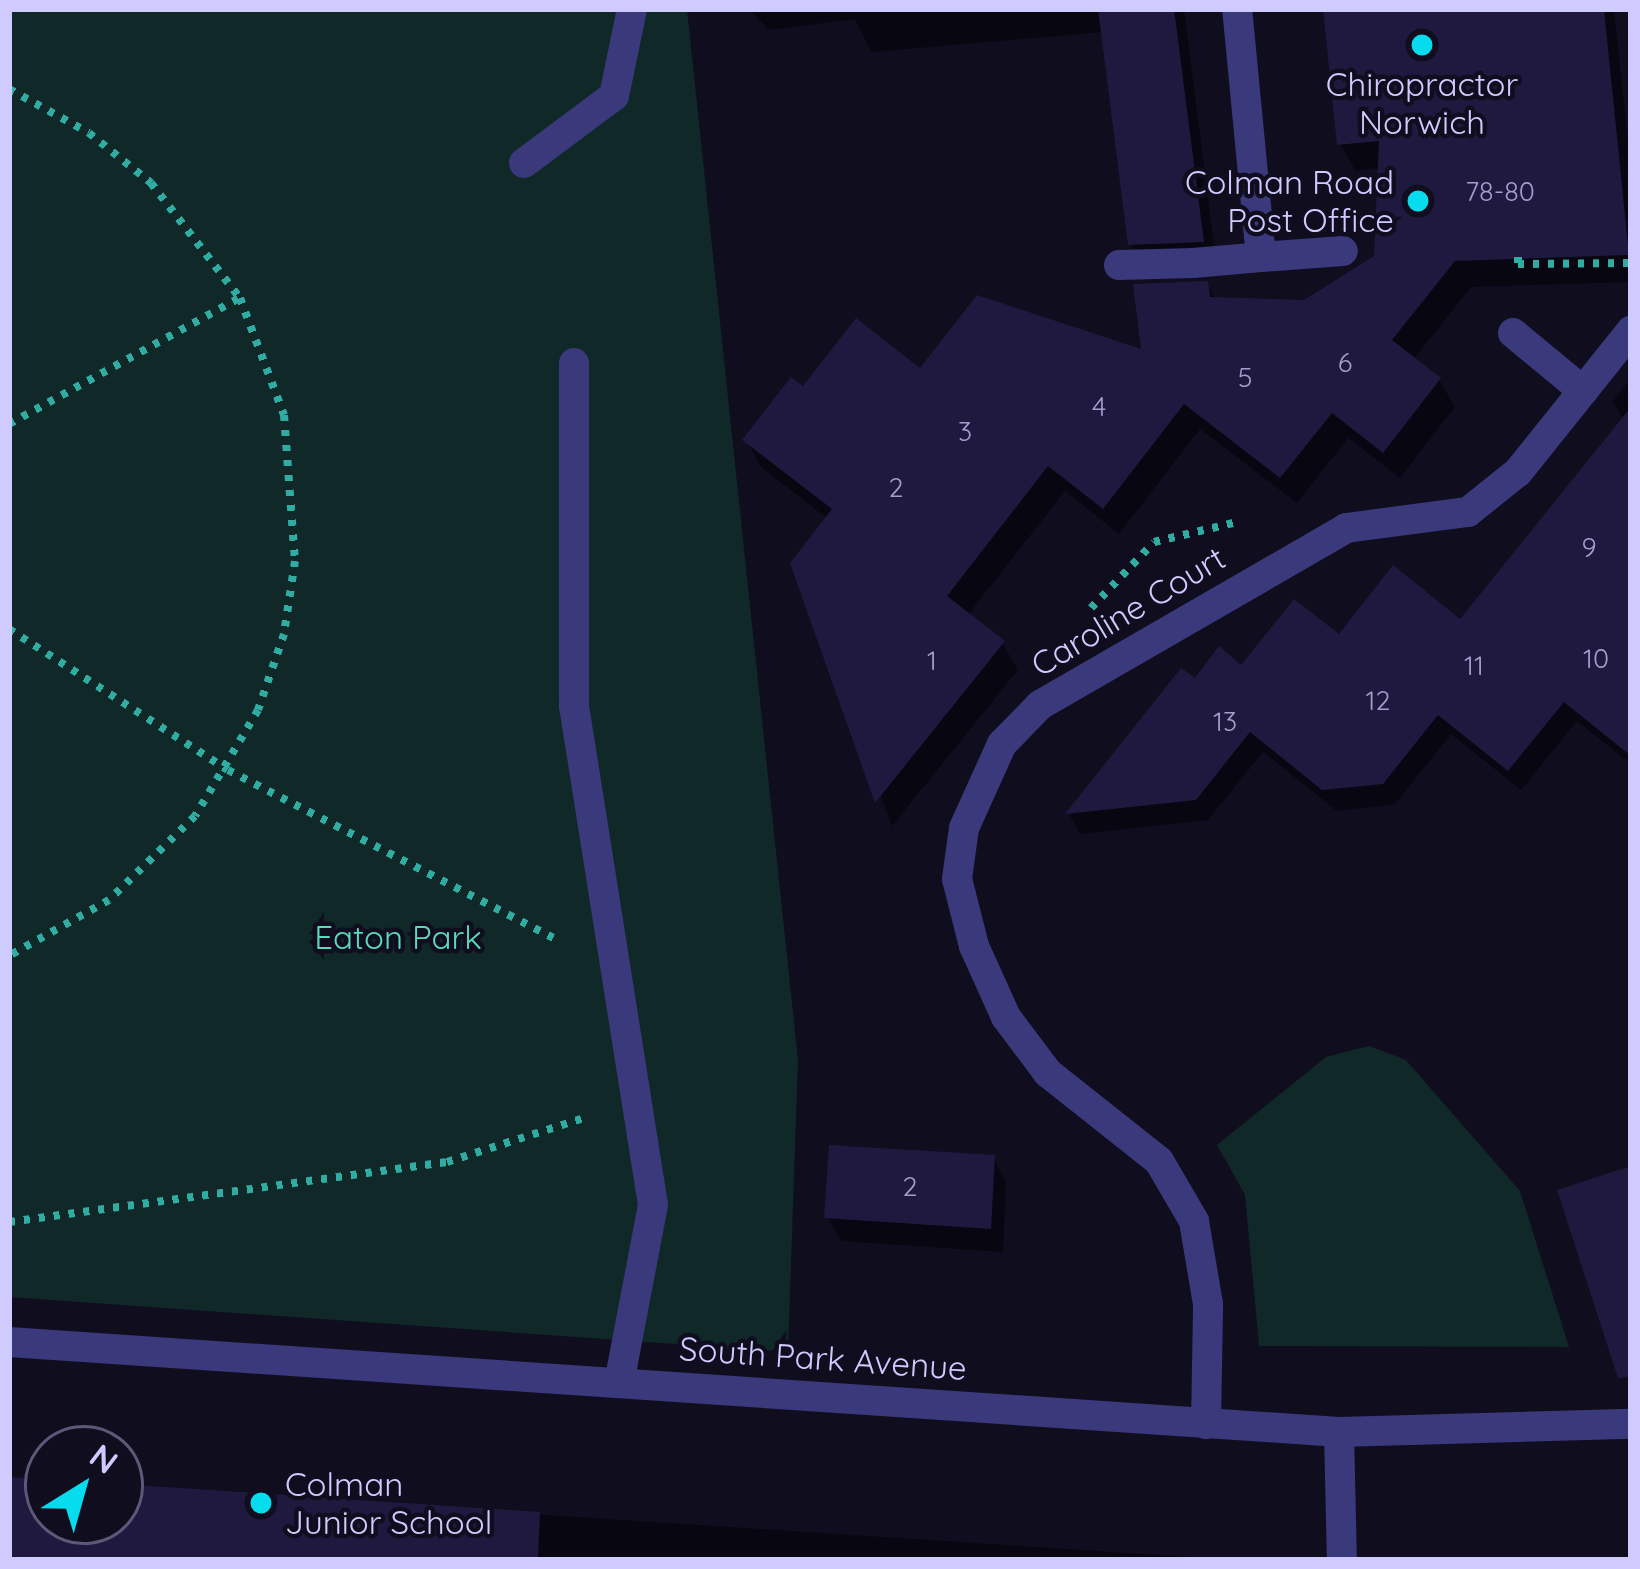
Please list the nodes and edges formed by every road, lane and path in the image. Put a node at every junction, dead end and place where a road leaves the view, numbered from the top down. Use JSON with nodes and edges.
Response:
{"nodes":[{"id":1,"x":632,"y":9,"type":"edge"},
{"id":2,"x":1237,"y":9,"type":"edge"},
{"id":3,"x":9,"y":89,"type":"edge"},
{"id":4,"x":524,"y":163,"type":"dead end"},
{"id":5,"x":1343,"y":250,"type":"dead end"},
{"id":6,"x":1261,"y":256,"type":"junction"},
{"id":7,"x":1518,"y":257,"type":"dead end"},
{"id":8,"x":1631,"y":263,"type":"edge"},
{"id":9,"x":1119,"y":265,"type":"dead end"},
{"id":10,"x":240,"y":298,"type":"junction"},
{"id":11,"x":1631,"y":331,"type":"edge"},
{"id":12,"x":1513,"y":333,"type":"dead end"},
{"id":13,"x":574,"y":363,"type":"dead end"},
{"id":14,"x":1583,"y":391,"type":"junction"},
{"id":15,"x":9,"y":424,"type":"edge"},
{"id":16,"x":9,"y":629,"type":"edge"},
{"id":17,"x":228,"y":770,"type":"junction"},
{"id":18,"x":9,"y":956,"type":"edge"},
{"id":19,"x":614,"y":969,"type":"junction"},
{"id":20,"x":635,"y":1106,"type":"junction"},
{"id":21,"x":9,"y":1222,"type":"edge"},
{"id":22,"x":9,"y":1342,"type":"edge"},
{"id":23,"x":620,"y":1378,"type":"junction"},
{"id":24,"x":1206,"y":1424,"type":"junction"},
{"id":25,"x":1631,"y":1424,"type":"edge"},
{"id":26,"x":1339,"y":1432,"type":"junction"},
{"id":27,"x":1342,"y":1560,"type":"edge"}],
"edges":[{"from":1,"to":4,"type":"street"},
{"from":2,"to":6,"type":"street"},
{"from":3,"to":10,"type":"path"},
{"from":5,"to":6,"type":"street"},
{"from":6,"to":9,"type":"street"},
{"from":7,"to":8,"type":"path"},
{"from":10,"to":15,"type":"path"},
{"from":10,"to":17,"type":"path"},
{"from":11,"to":14,"type":"street","name":"Caroline Court"},
{"from":12,"to":14,"type":"street"},
{"from":13,"to":19,"type":"street"},
{"from":14,"to":24,"type":"street","name":"Caroline Court"},
{"from":16,"to":17,"type":"path"},
{"from":17,"to":18,"type":"path"},
{"from":17,"to":19,"type":"path"},
{"from":19,"to":20,"type":"street"},
{"from":20,"to":21,"type":"path"},
{"from":20,"to":23,"type":"street"},
{"from":22,"to":23,"type":"street","name":"South Park Avenue"},
{"from":23,"to":24,"type":"street","name":"South Park Avenue"},
{"from":24,"to":26,"type":"street","name":"South Park Avenue"},
{"from":25,"to":26,"type":"street","name":"South Park Avenue"},
{"from":26,"to":27,"type":"street"}]}
